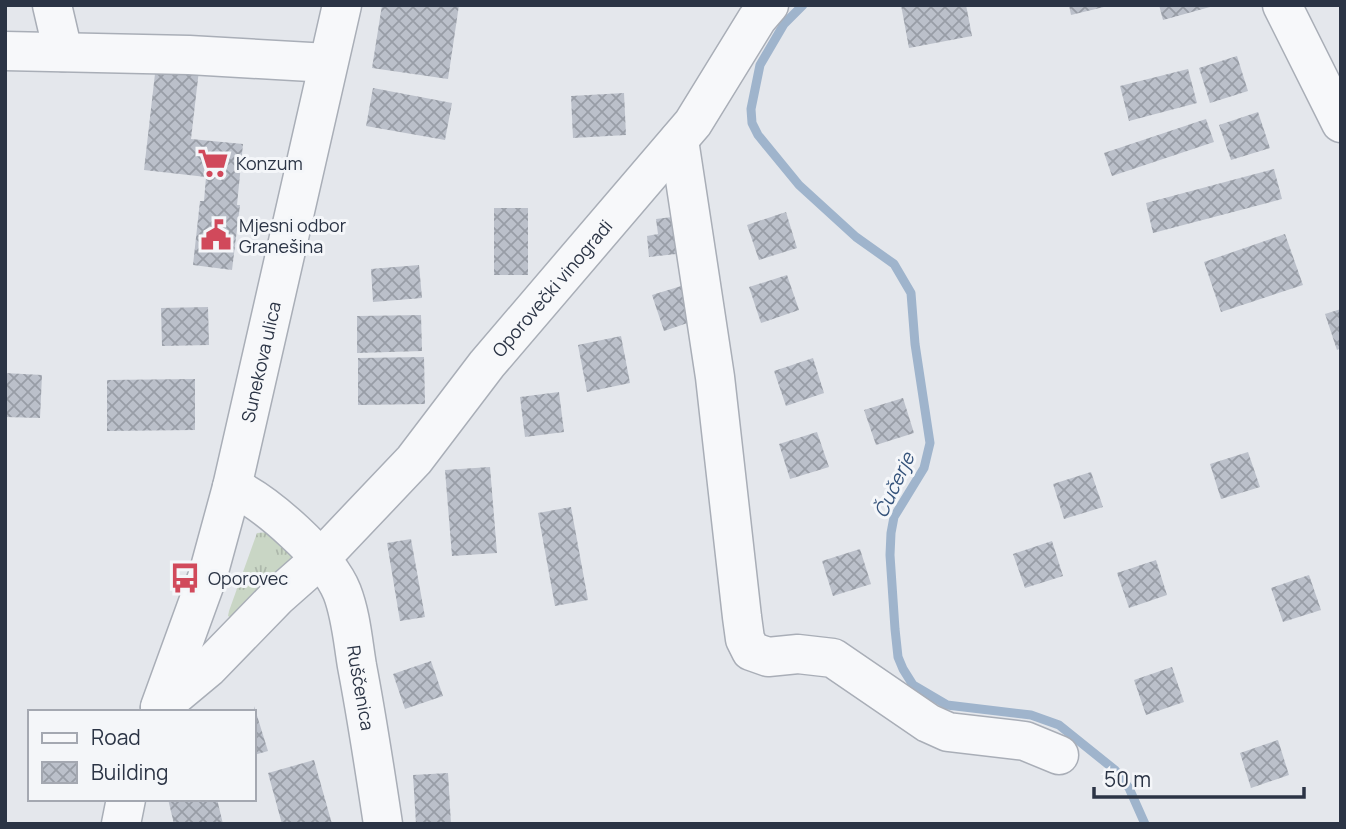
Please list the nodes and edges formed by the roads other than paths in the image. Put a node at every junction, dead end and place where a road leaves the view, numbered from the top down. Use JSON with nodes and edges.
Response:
{"nodes":[{"id":1,"x":52,"y":5,"type":"edge"},
{"id":2,"x":342,"y":5,"type":"edge"},
{"id":3,"x":769,"y":5,"type":"edge"},
{"id":4,"x":1282,"y":5,"type":"edge"},
{"id":5,"x":5,"y":51,"type":"edge"},
{"id":6,"x":63,"y":52,"type":"junction"},
{"id":7,"x":328,"y":63,"type":"junction"},
{"id":8,"x":1341,"y":123,"type":"edge"},
{"id":9,"x":679,"y":140,"type":"junction"},
{"id":10,"x":232,"y":487,"type":"junction"},
{"id":11,"x":320,"y":559,"type":"junction"},
{"id":12,"x":159,"y":710,"type":"edge"},
{"id":13,"x":1059,"y":755,"type":"dead end"},
{"id":14,"x":126,"y":801,"type":"edge"},
{"id":15,"x":121,"y":824,"type":"edge"},
{"id":16,"x":383,"y":824,"type":"edge"}],
"edges":[{"from":1,"to":6,"type":"street"},
{"from":2,"to":7,"type":"street","name":"Sunekova ulica"},
{"from":3,"to":9,"type":"street","name":"Oporovečki vinogradi"},
{"from":4,"to":8,"type":"street"},
{"from":5,"to":6,"type":"street"},
{"from":6,"to":7,"type":"street"},
{"from":7,"to":10,"type":"street","name":"Sunekova ulica"},
{"from":9,"to":11,"type":"street","name":"Oporovečki vinogradi"},
{"from":9,"to":13,"type":"street"},
{"from":10,"to":11,"type":"street"},
{"from":10,"to":12,"type":"street","name":"Sunekova ulica"},
{"from":11,"to":12,"type":"street","name":"Oporovečki vinogradi"},
{"from":11,"to":16,"type":"street","name":"Ruščenica"},
{"from":14,"to":15,"type":"street"}]}
